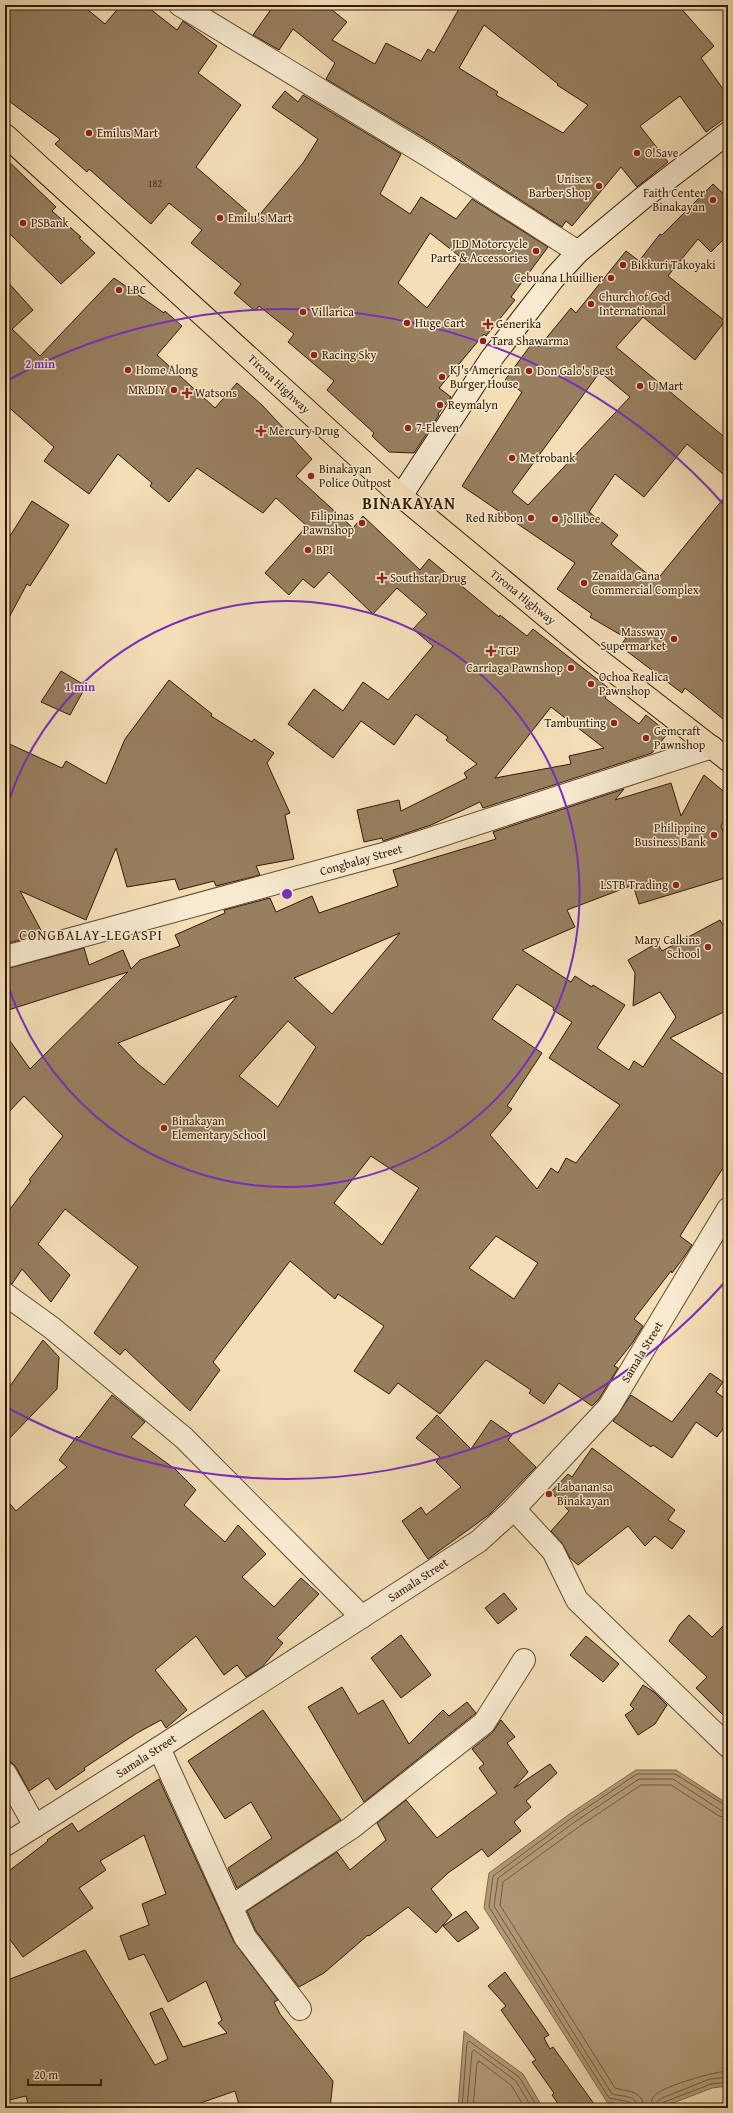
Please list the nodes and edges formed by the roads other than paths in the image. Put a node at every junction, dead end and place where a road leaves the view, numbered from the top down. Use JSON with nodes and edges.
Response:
{"nodes":[{"id":1,"x":180,"y":5,"type":"edge"},
{"id":2,"x":728,"y":133,"type":"edge"},
{"id":3,"x":5,"y":135,"type":"edge"},
{"id":4,"x":578,"y":252,"type":"junction"},
{"id":5,"x":401,"y":496,"type":"junction"},
{"id":6,"x":720,"y":754,"type":"edge"},
{"id":7,"x":5,"y":957,"type":"edge"},
{"id":8,"x":728,"y":1209,"type":"edge"},
{"id":9,"x":5,"y":1294,"type":"edge"},
{"id":10,"x":514,"y":1509,"type":"junction"},
{"id":11,"x":362,"y":1617,"type":"junction"},
{"id":12,"x":524,"y":1660,"type":"dead end"},
{"id":13,"x":728,"y":1746,"type":"edge"},
{"id":14,"x":159,"y":1748,"type":"junction"},
{"id":15,"x":5,"y":1772,"type":"edge"},
{"id":16,"x":35,"y":1826,"type":"junction"},
{"id":17,"x":5,"y":1845,"type":"edge"},
{"id":18,"x":231,"y":1907,"type":"junction"},
{"id":19,"x":300,"y":2009,"type":"dead end"}],
"edges":[{"from":1,"to":4,"type":"street"},
{"from":2,"to":4,"type":"street"},
{"from":3,"to":5,"type":"main road","name":"Tirona Highway"},
{"from":4,"to":5,"type":"street"},
{"from":5,"to":6,"type":"main road","name":"Tirona Highway"},
{"from":6,"to":7,"type":"street","name":"Congbalay Street"},
{"from":8,"to":10,"type":"street","name":"Samala Street"},
{"from":9,"to":11,"type":"street"},
{"from":10,"to":11,"type":"street","name":"Samala Street"},
{"from":10,"to":13,"type":"street"},
{"from":11,"to":14,"type":"street","name":"Samala Street"},
{"from":12,"to":18,"type":"street"},
{"from":14,"to":16,"type":"street","name":"Samala Street"},
{"from":14,"to":18,"type":"street"},
{"from":15,"to":16,"type":"street"},
{"from":16,"to":17,"type":"street","name":"Samala Street"},
{"from":18,"to":19,"type":"street"}]}
